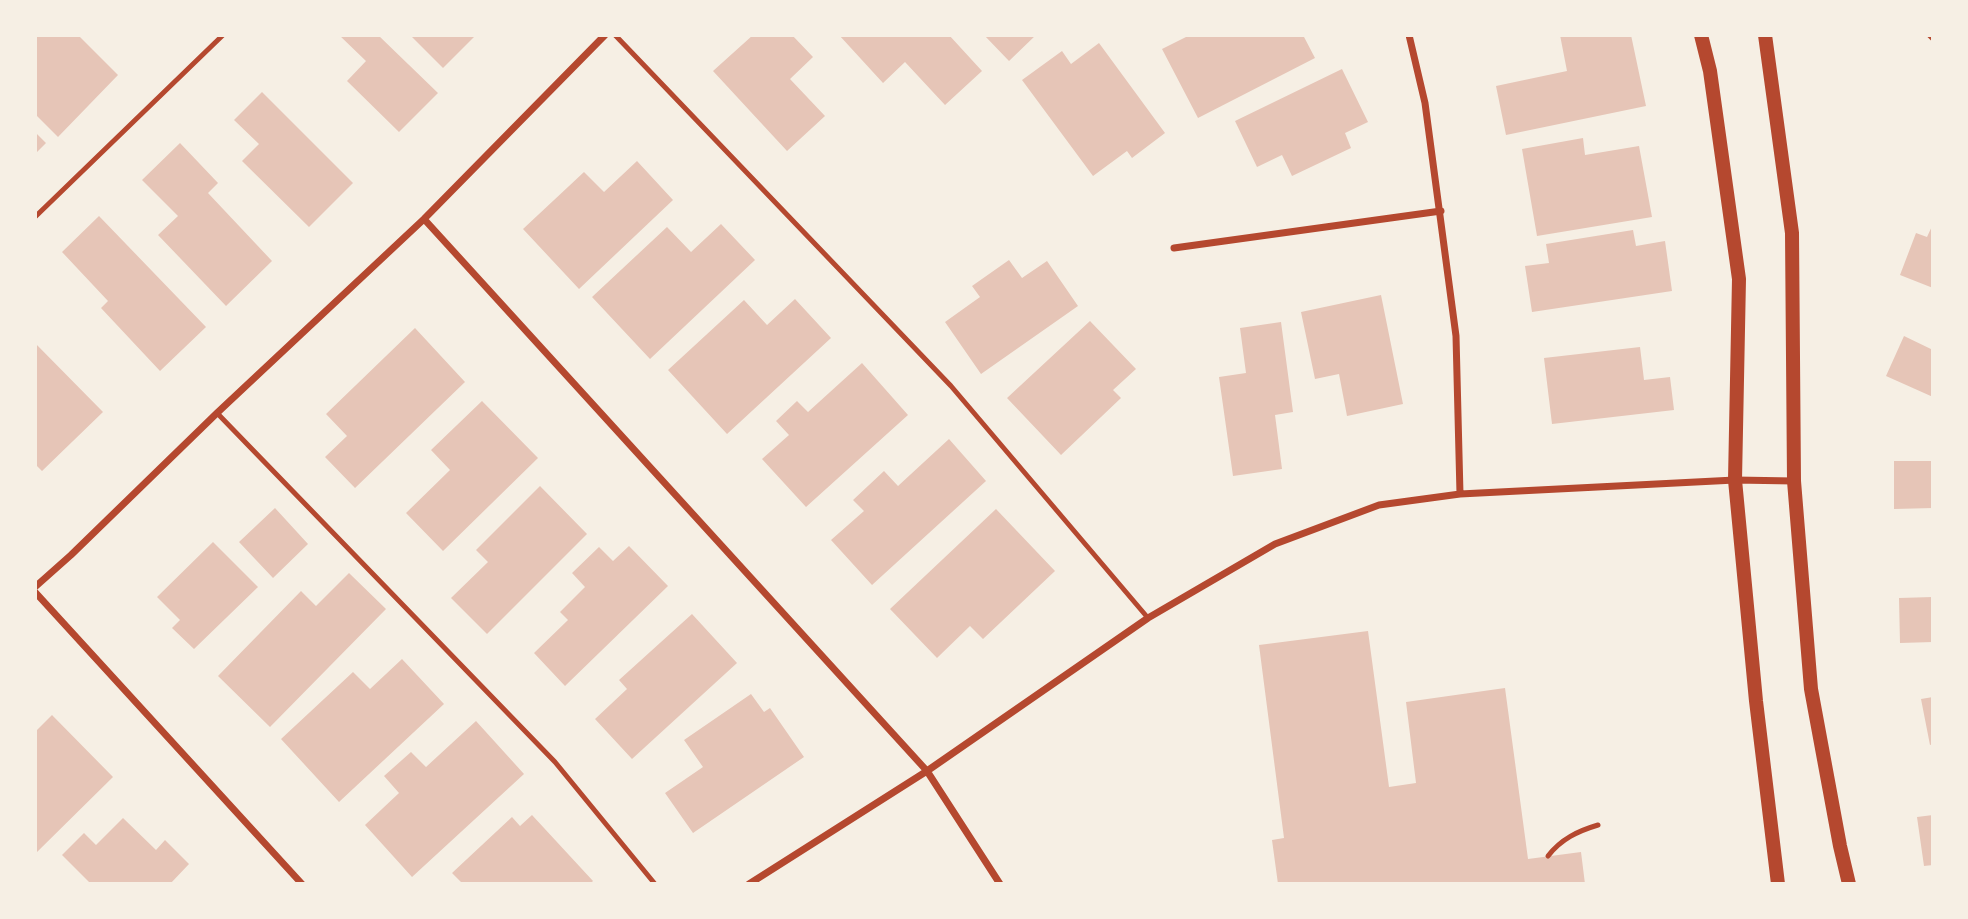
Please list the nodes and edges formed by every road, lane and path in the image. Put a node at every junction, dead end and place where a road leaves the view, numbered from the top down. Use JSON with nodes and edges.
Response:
{"nodes":[{"id":1,"x":223,"y":35,"type":"edge"},
{"id":2,"x":605,"y":35,"type":"edge"},
{"id":3,"x":615,"y":35,"type":"edge"},
{"id":4,"x":1409,"y":35,"type":"edge"},
{"id":5,"x":1701,"y":35,"type":"edge"},
{"id":6,"x":1765,"y":35,"type":"edge"},
{"id":7,"x":1929,"y":35,"type":"edge"},
{"id":8,"x":1933,"y":39,"type":"edge"},
{"id":9,"x":1441,"y":211,"type":"junction"},
{"id":10,"x":35,"y":217,"type":"edge"},
{"id":11,"x":424,"y":219,"type":"junction"},
{"id":12,"x":1174,"y":248,"type":"dead end"},
{"id":13,"x":216,"y":413,"type":"junction"},
{"id":14,"x":1735,"y":480,"type":"junction"},
{"id":15,"x":1794,"y":481,"type":"junction"},
{"id":16,"x":1460,"y":494,"type":"junction"},
{"id":17,"x":35,"y":587,"type":"edge"},
{"id":18,"x":35,"y":592,"type":"edge"},
{"id":19,"x":1147,"y":618,"type":"junction"},
{"id":20,"x":927,"y":771,"type":"junction"},
{"id":21,"x":1598,"y":825,"type":"dead end"},
{"id":22,"x":1548,"y":856,"type":"dead end"},
{"id":23,"x":302,"y":884,"type":"edge"},
{"id":24,"x":655,"y":884,"type":"edge"},
{"id":25,"x":749,"y":884,"type":"edge"},
{"id":26,"x":1000,"y":884,"type":"edge"},
{"id":27,"x":1777,"y":884,"type":"edge"},
{"id":28,"x":1849,"y":884,"type":"edge"}],
"edges":[{"from":1,"to":10,"type":"lane"},
{"from":2,"to":11,"type":"street"},
{"from":3,"to":19,"type":"lane"},
{"from":4,"to":9,"type":"street"},
{"from":5,"to":14,"type":"main road"},
{"from":6,"to":15,"type":"main road"},
{"from":7,"to":8,"type":"lane"},
{"from":9,"to":12,"type":"street"},
{"from":9,"to":16,"type":"street"},
{"from":11,"to":13,"type":"street"},
{"from":11,"to":20,"type":"street"},
{"from":13,"to":17,"type":"street"},
{"from":13,"to":24,"type":"lane"},
{"from":14,"to":15,"type":"street"},
{"from":14,"to":16,"type":"street"},
{"from":14,"to":27,"type":"main road"},
{"from":15,"to":28,"type":"main road"},
{"from":16,"to":19,"type":"street"},
{"from":18,"to":23,"type":"street"},
{"from":19,"to":20,"type":"street"},
{"from":20,"to":25,"type":"street"},
{"from":20,"to":26,"type":"street"},
{"from":21,"to":22,"type":"lane"}]}
